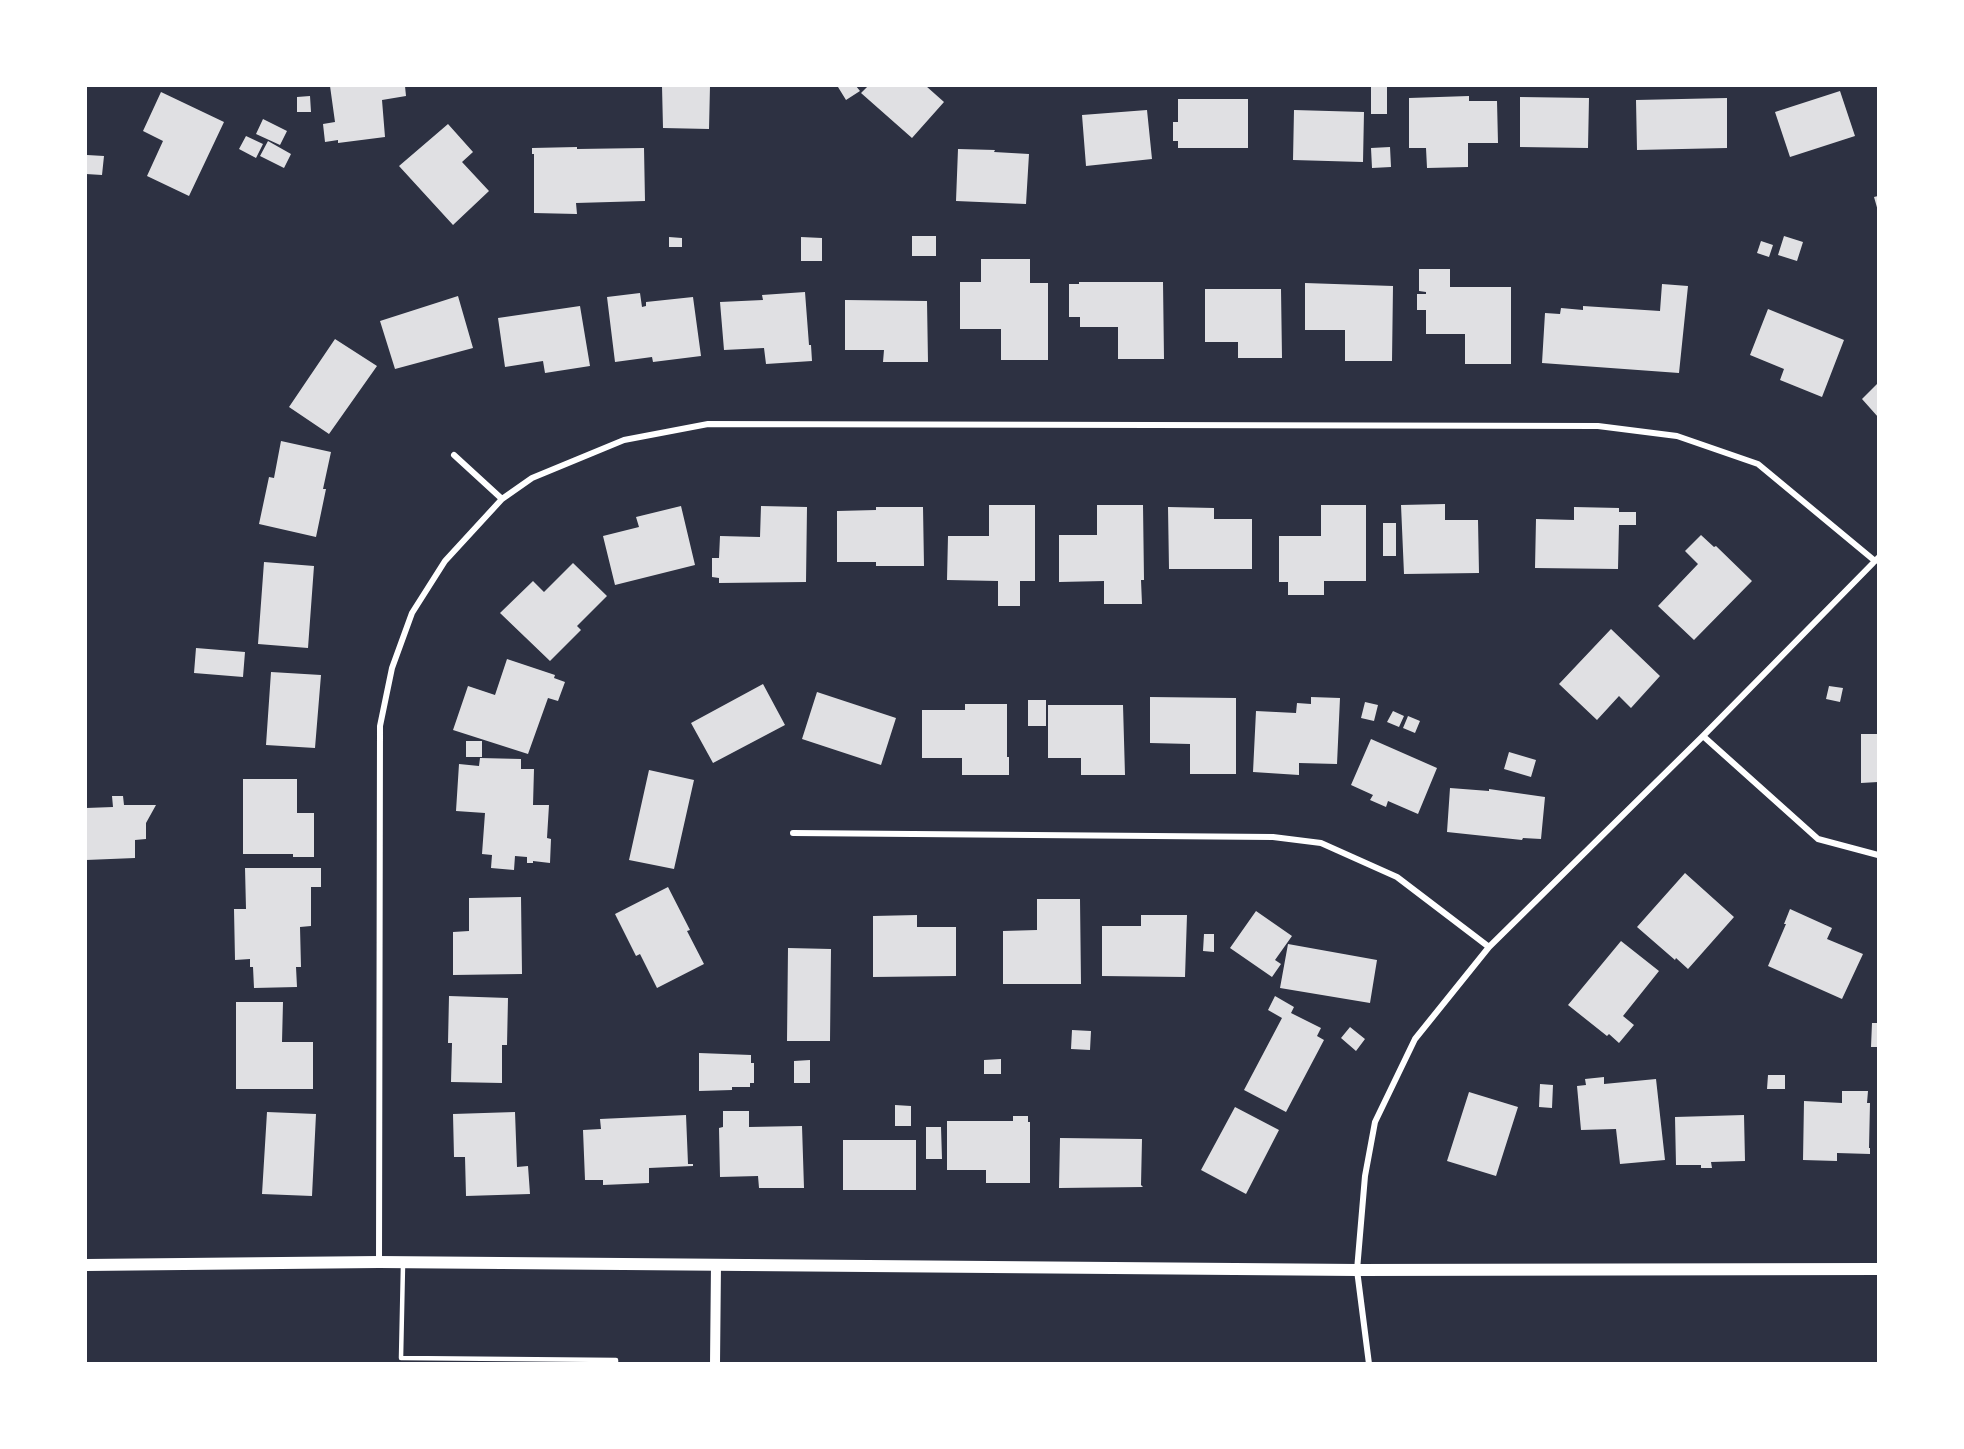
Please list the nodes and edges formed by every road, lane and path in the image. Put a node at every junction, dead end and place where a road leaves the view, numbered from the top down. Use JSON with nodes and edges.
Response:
{"nodes":[{"id":1,"x":454,"y":455,"type":"dead end"},
{"id":2,"x":502,"y":499,"type":"junction"},
{"id":3,"x":1876,"y":560,"type":"edge"},
{"id":4,"x":1703,"y":736,"type":"junction"},
{"id":5,"x":793,"y":833,"type":"dead end"},
{"id":6,"x":1878,"y":855,"type":"edge"},
{"id":7,"x":1489,"y":947,"type":"junction"},
{"id":8,"x":379,"y":1262,"type":"junction"},
{"id":9,"x":403,"y":1262,"type":"junction"},
{"id":10,"x":716,"y":1264,"type":"junction"},
{"id":11,"x":86,"y":1265,"type":"edge"},
{"id":12,"x":1878,"y":1269,"type":"edge"},
{"id":13,"x":1357,"y":1270,"type":"junction"},
{"id":14,"x":400,"y":1361,"type":"edge"},
{"id":15,"x":616,"y":1364,"type":"edge"},
{"id":16,"x":715,"y":1364,"type":"edge"},
{"id":17,"x":1369,"y":1364,"type":"edge"}],
"edges":[{"from":1,"to":2,"type":"street"},
{"from":2,"to":3,"type":"street"},
{"from":2,"to":8,"type":"street"},
{"from":3,"to":4,"type":"street"},
{"from":4,"to":6,"type":"street"},
{"from":4,"to":7,"type":"street"},
{"from":5,"to":7,"type":"street"},
{"from":7,"to":13,"type":"street"},
{"from":8,"to":9,"type":"main road"},
{"from":8,"to":11,"type":"main road"},
{"from":9,"to":10,"type":"main road"},
{"from":9,"to":14,"type":"lane"},
{"from":10,"to":13,"type":"main road"},
{"from":10,"to":16,"type":"street"},
{"from":12,"to":13,"type":"main road"},
{"from":13,"to":17,"type":"street"},
{"from":14,"to":15,"type":"lane"}]}
